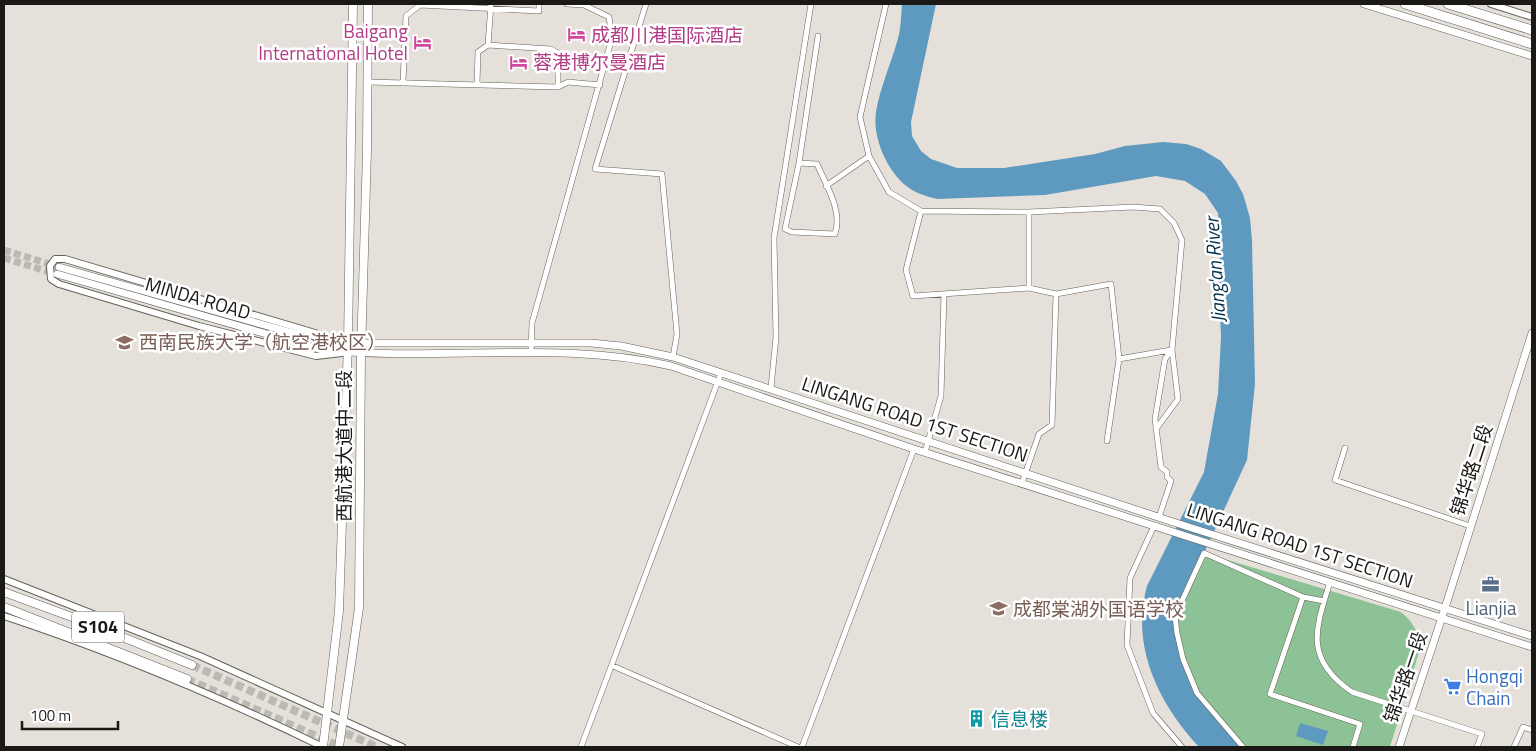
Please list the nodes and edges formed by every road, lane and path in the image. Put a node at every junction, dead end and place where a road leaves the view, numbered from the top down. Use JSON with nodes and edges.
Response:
{"nodes":[{"id":1,"x":353,"y":4,"type":"edge"},
{"id":2,"x":368,"y":4,"type":"edge"},
{"id":3,"x":539,"y":4,"type":"edge"},
{"id":4,"x":567,"y":4,"type":"edge"},
{"id":5,"x":646,"y":4,"type":"edge"},
{"id":6,"x":811,"y":4,"type":"edge"},
{"id":7,"x":886,"y":4,"type":"edge"},
{"id":8,"x":1364,"y":4,"type":"edge"},
{"id":9,"x":1404,"y":4,"type":"edge"},
{"id":10,"x":1448,"y":4,"type":"edge"},
{"id":11,"x":1491,"y":4,"type":"edge"},
{"id":12,"x":491,"y":6,"type":"edge"},
{"id":13,"x":1532,"y":17,"type":"edge"},
{"id":14,"x":1532,"y":30,"type":"edge"},
{"id":15,"x":818,"y":36,"type":"dead end"},
{"id":16,"x":1532,"y":44,"type":"edge"},
{"id":17,"x":488,"y":45,"type":"junction"},
{"id":18,"x":1532,"y":56,"type":"edge"},
{"id":19,"x":368,"y":82,"type":"junction"},
{"id":20,"x":403,"y":82,"type":"junction"},
{"id":21,"x":477,"y":84,"type":"junction"},
{"id":22,"x":600,"y":85,"type":"junction"},
{"id":23,"x":558,"y":86,"type":"junction"},
{"id":24,"x":869,"y":156,"type":"junction"},
{"id":25,"x":799,"y":163,"type":"junction"},
{"id":26,"x":826,"y":186,"type":"junction"},
{"id":27,"x":921,"y":211,"type":"junction"},
{"id":28,"x":1028,"y":212,"type":"junction"},
{"id":29,"x":1029,"y":288,"type":"junction"},
{"id":30,"x":944,"y":294,"type":"junction"},
{"id":31,"x":1056,"y":294,"type":"junction"},
{"id":32,"x":1532,"y":333,"type":"edge"},
{"id":33,"x":530,"y":342,"type":"junction"},
{"id":34,"x":348,"y":343,"type":"junction"},
{"id":35,"x":361,"y":343,"type":"junction"},
{"id":36,"x":1172,"y":350,"type":"junction"},
{"id":37,"x":348,"y":352,"type":"junction"},
{"id":38,"x":531,"y":352,"type":"junction"},
{"id":39,"x":360,"y":353,"type":"junction"},
{"id":40,"x":673,"y":357,"type":"junction"},
{"id":41,"x":1119,"y":359,"type":"junction"},
{"id":42,"x":721,"y":373,"type":"junction"},
{"id":43,"x":718,"y":382,"type":"junction"},
{"id":44,"x":771,"y":388,"type":"junction"},
{"id":45,"x":1156,"y":428,"type":"junction"},
{"id":46,"x":1107,"y":441,"type":"dead end"},
{"id":47,"x":928,"y":442,"type":"junction"},
{"id":48,"x":914,"y":448,"type":"junction"},
{"id":49,"x":1345,"y":448,"type":"dead end"},
{"id":50,"x":925,"y":452,"type":"junction"},
{"id":51,"x":1026,"y":473,"type":"junction"},
{"id":52,"x":1022,"y":483,"type":"junction"},
{"id":53,"x":1159,"y":517,"type":"junction"},
{"id":54,"x":1154,"y":526,"type":"junction"},
{"id":55,"x":1470,"y":526,"type":"junction"},
{"id":56,"x":4,"y":579,"type":"edge"},
{"id":57,"x":1330,"y":582,"type":"junction"},
{"id":58,"x":4,"y":592,"type":"edge"},
{"id":59,"x":1303,"y":597,"type":"junction"},
{"id":60,"x":1324,"y":601,"type":"junction"},
{"id":61,"x":4,"y":607,"type":"edge"},
{"id":62,"x":1446,"y":608,"type":"junction"},
{"id":63,"x":4,"y":616,"type":"edge"},
{"id":64,"x":1442,"y":618,"type":"junction"},
{"id":65,"x":1532,"y":636,"type":"edge"},
{"id":66,"x":1532,"y":647,"type":"edge"},
{"id":67,"x":192,"y":665,"type":"tunnel mouth"},
{"id":68,"x":613,"y":666,"type":"junction"},
{"id":69,"x":187,"y":679,"type":"tunnel mouth"},
{"id":70,"x":328,"y":712,"type":"junction"},
{"id":71,"x":1410,"y":712,"type":"junction"},
{"id":72,"x":345,"y":720,"type":"junction"},
{"id":73,"x":1532,"y":730,"type":"edge"},
{"id":74,"x":323,"y":747,"type":"edge"},
{"id":75,"x":339,"y":747,"type":"edge"},
{"id":76,"x":402,"y":747,"type":"edge"},
{"id":77,"x":581,"y":747,"type":"edge"},
{"id":78,"x":798,"y":747,"type":"edge"},
{"id":79,"x":802,"y":747,"type":"edge"},
{"id":80,"x":1182,"y":747,"type":"edge"},
{"id":81,"x":1243,"y":747,"type":"edge"},
{"id":82,"x":1353,"y":747,"type":"edge"},
{"id":83,"x":1399,"y":747,"type":"edge"},
{"id":84,"x":1477,"y":747,"type":"edge"},
{"id":85,"x":1514,"y":747,"type":"edge"}],
"edges":[{"from":1,"to":34,"type":"main road"},
{"from":2,"to":19,"type":"main road","name":"西航港大道中二段"},
{"from":3,"to":12,"type":"street"},
{"from":4,"to":22,"type":"street"},
{"from":5,"to":40,"type":"street"},
{"from":6,"to":44,"type":"street"},
{"from":7,"to":24,"type":"street"},
{"from":8,"to":18,"type":"main road"},
{"from":9,"to":16,"type":"highway"},
{"from":10,"to":14,"type":"highway"},
{"from":11,"to":13,"type":"street"},
{"from":12,"to":17,"type":"street"},
{"from":12,"to":20,"type":"street"},
{"from":15,"to":25,"type":"street"},
{"from":17,"to":21,"type":"street"},
{"from":17,"to":23,"type":"street"},
{"from":19,"to":20,"type":"street"},
{"from":19,"to":35,"type":"main road","name":"西航港大道中二段"},
{"from":20,"to":21,"type":"street"},
{"from":21,"to":23,"type":"street"},
{"from":22,"to":23,"type":"street"},
{"from":22,"to":33,"type":"street"},
{"from":24,"to":26,"type":"street"},
{"from":24,"to":27,"type":"street"},
{"from":25,"to":26,"type":"street"},
{"from":25,"to":26,"type":"street"},
{"from":27,"to":28,"type":"street"},
{"from":27,"to":30,"type":"street"},
{"from":28,"to":29,"type":"street"},
{"from":28,"to":36,"type":"street"},
{"from":29,"to":30,"type":"street"},
{"from":29,"to":31,"type":"street"},
{"from":30,"to":47,"type":"street"},
{"from":31,"to":41,"type":"street"},
{"from":31,"to":51,"type":"street"},
{"from":32,"to":55,"type":"main road","name":"锦华路二段"},
{"from":33,"to":35,"type":"main road","name":"LINGANG ROAD 1ST SECTION"},
{"from":33,"to":38,"type":"street"},
{"from":33,"to":40,"type":"main road","name":"LINGANG ROAD 1ST SECTION"},
{"from":34,"to":35,"type":"main road","name":"MINDA ROAD"},
{"from":34,"to":37,"type":"main road"},
{"from":34,"to":37,"type":"main road","name":"MINDA ROAD"},
{"from":34,"to":37,"type":"street"},
{"from":35,"to":39,"type":"main road","name":"西航港大道中二段"},
{"from":36,"to":41,"type":"street"},
{"from":36,"to":45,"type":"street"},
{"from":36,"to":45,"type":"street"},
{"from":37,"to":39,"type":"main road","name":"MINDA ROAD"},
{"from":37,"to":70,"type":"main road"},
{"from":38,"to":39,"type":"main road","name":"LINGANG ROAD 1ST SECTION"},
{"from":38,"to":43,"type":"main road","name":"LINGANG ROAD 1ST SECTION"},
{"from":39,"to":72,"type":"main road","name":"西航港大道中二段"},
{"from":40,"to":42,"type":"main road","name":"LINGANG ROAD 1ST SECTION"},
{"from":41,"to":46,"type":"street"},
{"from":42,"to":43,"type":"street"},
{"from":42,"to":44,"type":"main road","name":"LINGANG ROAD 1ST SECTION"},
{"from":43,"to":48,"type":"main road","name":"LINGANG ROAD 1ST SECTION"},
{"from":43,"to":68,"type":"street"},
{"from":44,"to":47,"type":"main road","name":"LINGANG ROAD 1ST SECTION"},
{"from":45,"to":53,"type":"street"},
{"from":47,"to":50,"type":"street"},
{"from":47,"to":51,"type":"main road","name":"LINGANG ROAD 1ST SECTION"},
{"from":48,"to":50,"type":"main road","name":"LINGANG ROAD 1ST SECTION"},
{"from":48,"to":79,"type":"street"},
{"from":49,"to":55,"type":"street"},
{"from":50,"to":52,"type":"main road","name":"LINGANG ROAD 1ST SECTION"},
{"from":51,"to":52,"type":"street"},
{"from":51,"to":53,"type":"main road","name":"LINGANG ROAD 1ST SECTION"},
{"from":52,"to":54,"type":"main road","name":"LINGANG ROAD 1ST SECTION"},
{"from":53,"to":62,"type":"main road","name":"LINGANG ROAD 1ST SECTION"},
{"from":54,"to":57,"type":"main road","name":"LINGANG ROAD 1ST SECTION"},
{"from":54,"to":80,"type":"street"},
{"from":55,"to":62,"type":"main road","name":"锦华路二段"},
{"from":56,"to":70,"type":"street"},
{"from":57,"to":60,"type":"street"},
{"from":57,"to":64,"type":"main road","name":"LINGANG ROAD 1ST SECTION"},
{"from":58,"to":67,"type":"main road","number":"S104"},
{"from":59,"to":60,"type":"street"},
{"from":59,"to":81,"type":"street"},
{"from":59,"to":82,"type":"street"},
{"from":60,"to":71,"type":"street"},
{"from":61,"to":69,"type":"main road","number":"S104"},
{"from":62,"to":64,"type":"main road","name":"锦华路二段"},
{"from":62,"to":65,"type":"main road","name":"LINGANG ROAD 1ST SECTION"},
{"from":63,"to":74,"type":"street"},
{"from":64,"to":66,"type":"main road","name":"LINGANG ROAD 1ST SECTION"},
{"from":64,"to":71,"type":"main road","name":"锦华路一段"},
{"from":68,"to":77,"type":"street"},
{"from":68,"to":78,"type":"street"},
{"from":70,"to":72,"type":"street"},
{"from":70,"to":74,"type":"main road"},
{"from":71,"to":83,"type":"main road","name":"锦华路一段"},
{"from":71,"to":84,"type":"street"},
{"from":72,"to":75,"type":"main road","name":"西航港大道中二段"},
{"from":72,"to":76,"type":"street"},
{"from":73,"to":85,"type":"street"}]}
